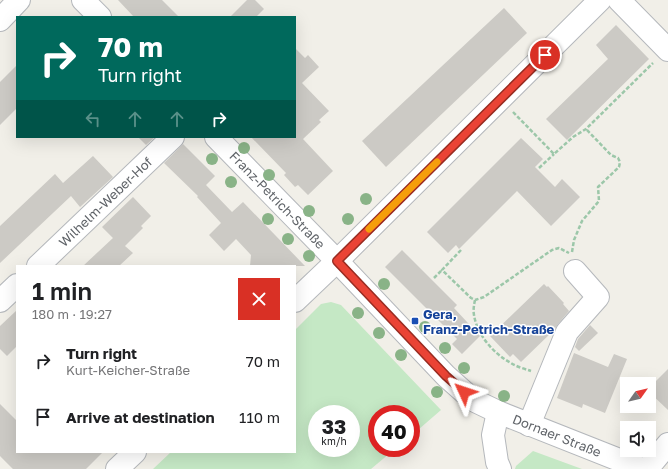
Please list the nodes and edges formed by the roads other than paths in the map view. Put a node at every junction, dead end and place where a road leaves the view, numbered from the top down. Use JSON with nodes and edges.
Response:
{"nodes":[{"id":1,"x":19,"y":0,"type":"edge"},
{"id":2,"x":83,"y":0,"type":"edge"},
{"id":3,"x":600,"y":0,"type":"edge"},
{"id":4,"x":619,"y":0,"type":"edge"},
{"id":5,"x":99,"y":16,"type":"edge"},
{"id":6,"x":0,"y":20,"type":"edge"},
{"id":7,"x":667,"y":49,"type":"edge"},
{"id":8,"x":172,"y":138,"type":"edge"},
{"id":9,"x":217,"y":138,"type":"edge"},
{"id":10,"x":337,"y":261,"type":"junction"},
{"id":11,"x":39,"y":265,"type":"edge"},
{"id":12,"x":575,"y":270,"type":"dead end"},
{"id":13,"x":16,"y":286,"type":"edge"},
{"id":14,"x":296,"y":299,"type":"edge"},
{"id":15,"x":0,"y":301,"type":"edge"},
{"id":16,"x":473,"y":400,"type":"joint"},
{"id":17,"x":498,"y":412,"type":"junction"},
{"id":18,"x":529,"y":425,"type":"junction"},
{"id":19,"x":668,"y":444,"type":"edge"},
{"id":20,"x":134,"y":453,"type":"edge"},
{"id":21,"x":118,"y":469,"type":"edge"},
{"id":22,"x":500,"y":469,"type":"edge"},
{"id":23,"x":642,"y":469,"type":"edge"},
{"id":24,"x":647,"y":469,"type":"edge"}],
"edges":[{"from":1,"to":6,"type":"street"},
{"from":2,"to":5,"type":"street"},
{"from":3,"to":10,"type":"street"},
{"from":4,"to":7,"type":"street"},
{"from":8,"to":11,"type":"street","name":"Wilhelm-Weber-Hof"},
{"from":9,"to":10,"type":"street","name":"Franz-Petrich-Straße"},
{"from":10,"to":14,"type":"street"},
{"from":10,"to":16,"type":"street","name":"Franz-Petrich-Straße"},
{"from":12,"to":18,"type":"street"},
{"from":13,"to":15,"type":"street"},
{"from":16,"to":17,"type":"street","name":"Dornaer Straße"},
{"from":17,"to":18,"type":"street","name":"Dornaer Straße"},
{"from":17,"to":22,"type":"street"},
{"from":18,"to":23,"type":"street","name":"Dornaer Straße"},
{"from":19,"to":24,"type":"street"},
{"from":20,"to":21,"type":"street"}]}
